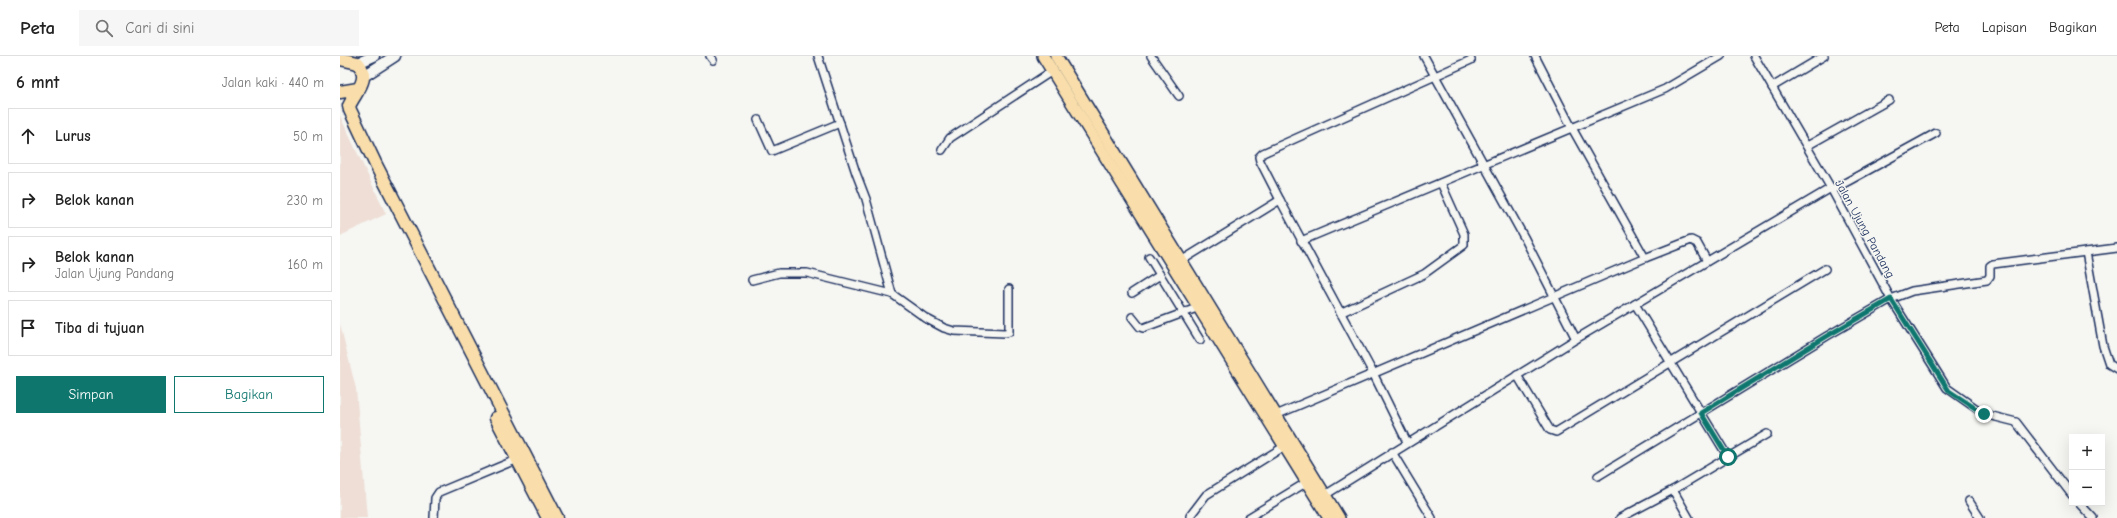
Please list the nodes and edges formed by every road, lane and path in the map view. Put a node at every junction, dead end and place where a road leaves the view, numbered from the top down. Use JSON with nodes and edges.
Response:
{"nodes":[{"id":1,"x":374,"y":56,"type":"edge"},
{"id":2,"x":395,"y":56,"type":"edge"},
{"id":3,"x":818,"y":56,"type":"edge"},
{"id":4,"x":1043,"y":56,"type":"edge"},
{"id":5,"x":1056,"y":56,"type":"edge"},
{"id":6,"x":1151,"y":56,"type":"edge"},
{"id":7,"x":1424,"y":56,"type":"edge"},
{"id":8,"x":1535,"y":56,"type":"edge"},
{"id":9,"x":1721,"y":56,"type":"edge"},
{"id":10,"x":1754,"y":56,"type":"edge"},
{"id":11,"x":1824,"y":56,"type":"edge"},
{"id":12,"x":1471,"y":60,"type":"dead end"},
{"id":13,"x":342,"y":61,"type":"edge"},
{"id":14,"x":358,"y":63,"type":"junction"},
{"id":15,"x":1052,"y":71,"type":"junction"},
{"id":16,"x":364,"y":76,"type":"junction"},
{"id":17,"x":1434,"y":76,"type":"junction"},
{"id":18,"x":1772,"y":87,"type":"junction"},
{"id":19,"x":358,"y":89,"type":"junction"},
{"id":20,"x":340,"y":92,"type":"edge"},
{"id":21,"x":1179,"y":96,"type":"dead end"},
{"id":22,"x":1076,"y":98,"type":"junction"},
{"id":23,"x":1889,"y":100,"type":"dead end"},
{"id":24,"x":340,"y":108,"type":"edge"},
{"id":25,"x":758,"y":120,"type":"dead end"},
{"id":26,"x":840,"y":123,"type":"junction"},
{"id":27,"x":1572,"y":128,"type":"junction"},
{"id":28,"x":1936,"y":133,"type":"dead end"},
{"id":29,"x":1807,"y":146,"type":"junction"},
{"id":30,"x":942,"y":150,"type":"dead end"},
{"id":31,"x":1484,"y":166,"type":"junction"},
{"id":32,"x":1441,"y":183,"type":"junction"},
{"id":33,"x":1831,"y":189,"type":"junction"},
{"id":34,"x":1280,"y":200,"type":"junction"},
{"id":35,"x":1301,"y":241,"type":"junction"},
{"id":36,"x":2117,"y":248,"type":"edge"},
{"id":37,"x":2086,"y":252,"type":"junction"},
{"id":38,"x":1149,"y":257,"type":"dead end"},
{"id":39,"x":1645,"y":258,"type":"junction"},
{"id":40,"x":1181,"y":261,"type":"junction"},
{"id":41,"x":1707,"y":261,"type":"junction"},
{"id":42,"x":1825,"y":269,"type":"dead end"},
{"id":43,"x":1160,"y":275,"type":"junction"},
{"id":44,"x":752,"y":280,"type":"dead end"},
{"id":45,"x":1009,"y":289,"type":"dead end"},
{"id":46,"x":1132,"y":293,"type":"dead end"},
{"id":47,"x":892,"y":294,"type":"junction"},
{"id":48,"x":1555,"y":295,"type":"junction"},
{"id":49,"x":1891,"y":299,"type":"junction"},
{"id":50,"x":1635,"y":304,"type":"junction"},
{"id":51,"x":1203,"y":305,"type":"junction"},
{"id":52,"x":1340,"y":313,"type":"junction"},
{"id":53,"x":1183,"y":314,"type":"junction"},
{"id":54,"x":1132,"y":317,"type":"dead end"},
{"id":55,"x":1576,"y":339,"type":"junction"},
{"id":56,"x":1200,"y":340,"type":"dead end"},
{"id":57,"x":1671,"y":364,"type":"junction"},
{"id":58,"x":2117,"y":369,"type":"edge"},
{"id":59,"x":1373,"y":373,"type":"junction"},
{"id":60,"x":1517,"y":375,"type":"junction"},
{"id":61,"x":1701,"y":413,"type":"junction"},
{"id":62,"x":1276,"y":415,"type":"junction"},
{"id":63,"x":509,"y":433,"type":"junction"},
{"id":64,"x":1767,"y":434,"type":"dead end"},
{"id":65,"x":1407,"y":442,"type":"junction"},
{"id":66,"x":1285,"y":446,"type":"junction"},
{"id":67,"x":1392,"y":452,"type":"junction"},
{"id":68,"x":1728,"y":457,"type":"junction"},
{"id":69,"x":518,"y":459,"type":"junction"},
{"id":70,"x":1598,"y":476,"type":"dead end"},
{"id":71,"x":1307,"y":482,"type":"junction"},
{"id":72,"x":1673,"y":490,"type":"junction"},
{"id":73,"x":2069,"y":491,"type":"edge"},
{"id":74,"x":1325,"y":494,"type":"junction"},
{"id":75,"x":1969,"y":502,"type":"dead end"},
{"id":76,"x":2082,"y":506,"type":"edge"},
{"id":77,"x":1190,"y":516,"type":"dead end"},
{"id":78,"x":434,"y":518,"type":"edge"},
{"id":79,"x":548,"y":518,"type":"edge"},
{"id":80,"x":557,"y":518,"type":"edge"},
{"id":81,"x":1248,"y":518,"type":"edge"},
{"id":82,"x":1329,"y":518,"type":"edge"},
{"id":83,"x":1339,"y":518,"type":"edge"},
{"id":84,"x":1432,"y":518,"type":"edge"},
{"id":85,"x":1620,"y":518,"type":"edge"},
{"id":86,"x":1690,"y":518,"type":"edge"},
{"id":87,"x":1980,"y":518,"type":"edge"},
{"id":88,"x":2093,"y":518,"type":"edge"}],
"edges":[{"from":1,"to":14,"type":"main road"},
{"from":2,"to":16,"type":"main road"},
{"from":3,"to":26,"type":"street"},
{"from":4,"to":15,"type":"main road"},
{"from":5,"to":22,"type":"main road"},
{"from":6,"to":21,"type":"street"},
{"from":7,"to":17,"type":"street"},
{"from":8,"to":27,"type":"street"},
{"from":9,"to":27,"type":"street"},
{"from":10,"to":18,"type":"street","name":"Jalan Ujung Pandang"},
{"from":11,"to":18,"type":"street"},
{"from":12,"to":17,"type":"street"},
{"from":13,"to":14,"type":"highway"},
{"from":14,"to":16,"type":"highway"},
{"from":15,"to":22,"type":"main road"},
{"from":15,"to":30,"type":"street"},
{"from":16,"to":19,"type":"highway"},
{"from":17,"to":31,"type":"street"},
{"from":17,"to":34,"type":"street"},
{"from":18,"to":29,"type":"street","name":"Jalan Ujung Pandang"},
{"from":19,"to":20,"type":"highway"},
{"from":19,"to":63,"type":"highway"},
{"from":22,"to":40,"type":"main road"},
{"from":22,"to":51,"type":"main road"},
{"from":23,"to":29,"type":"street"},
{"from":24,"to":63,"type":"highway"},
{"from":25,"to":26,"type":"street"},
{"from":26,"to":47,"type":"street"},
{"from":27,"to":31,"type":"street"},
{"from":27,"to":39,"type":"street"},
{"from":28,"to":33,"type":"street"},
{"from":29,"to":33,"type":"street","name":"Jalan Ujung Pandang"},
{"from":31,"to":32,"type":"street"},
{"from":31,"to":48,"type":"street"},
{"from":32,"to":35,"type":"street"},
{"from":32,"to":52,"type":"street"},
{"from":33,"to":41,"type":"street"},
{"from":33,"to":49,"type":"street","name":"Jalan Ujung Pandang"},
{"from":34,"to":35,"type":"street"},
{"from":34,"to":40,"type":"street"},
{"from":35,"to":52,"type":"street"},
{"from":36,"to":37,"type":"street"},
{"from":37,"to":49,"type":"street"},
{"from":37,"to":58,"type":"street"},
{"from":38,"to":43,"type":"street"},
{"from":39,"to":41,"type":"street"},
{"from":39,"to":48,"type":"street"},
{"from":40,"to":51,"type":"main road"},
{"from":41,"to":50,"type":"street"},
{"from":42,"to":57,"type":"street"},
{"from":43,"to":46,"type":"street"},
{"from":43,"to":53,"type":"street"},
{"from":44,"to":47,"type":"street"},
{"from":45,"to":47,"type":"street"},
{"from":48,"to":55,"type":"street"},
{"from":48,"to":59,"type":"street"},
{"from":49,"to":61,"type":"street"},
{"from":49,"to":73,"type":"street","name":"Jalan Ujung Pandang"},
{"from":50,"to":55,"type":"street"},
{"from":50,"to":57,"type":"street"},
{"from":51,"to":53,"type":"street"},
{"from":51,"to":62,"type":"main road"},
{"from":51,"to":66,"type":"main road"},
{"from":52,"to":59,"type":"street"},
{"from":53,"to":54,"type":"street"},
{"from":53,"to":56,"type":"street"},
{"from":55,"to":60,"type":"street"},
{"from":57,"to":60,"type":"street"},
{"from":57,"to":61,"type":"street"},
{"from":59,"to":62,"type":"street"},
{"from":59,"to":65,"type":"street"},
{"from":60,"to":65,"type":"street"},
{"from":61,"to":68,"type":"street"},
{"from":61,"to":70,"type":"street"},
{"from":62,"to":74,"type":"main road"},
{"from":63,"to":69,"type":"highway"},
{"from":63,"to":80,"type":"highway"},
{"from":64,"to":68,"type":"street"},
{"from":65,"to":67,"type":"street"},
{"from":66,"to":71,"type":"main road"},
{"from":66,"to":77,"type":"street"},
{"from":67,"to":74,"type":"street"},
{"from":67,"to":84,"type":"street"},
{"from":68,"to":72,"type":"street"},
{"from":69,"to":78,"type":"street"},
{"from":69,"to":79,"type":"highway"},
{"from":71,"to":81,"type":"street"},
{"from":71,"to":82,"type":"main road"},
{"from":72,"to":85,"type":"street"},
{"from":72,"to":86,"type":"street"},
{"from":74,"to":83,"type":"main road"},
{"from":75,"to":87,"type":"street"},
{"from":76,"to":88,"type":"street"}]}
